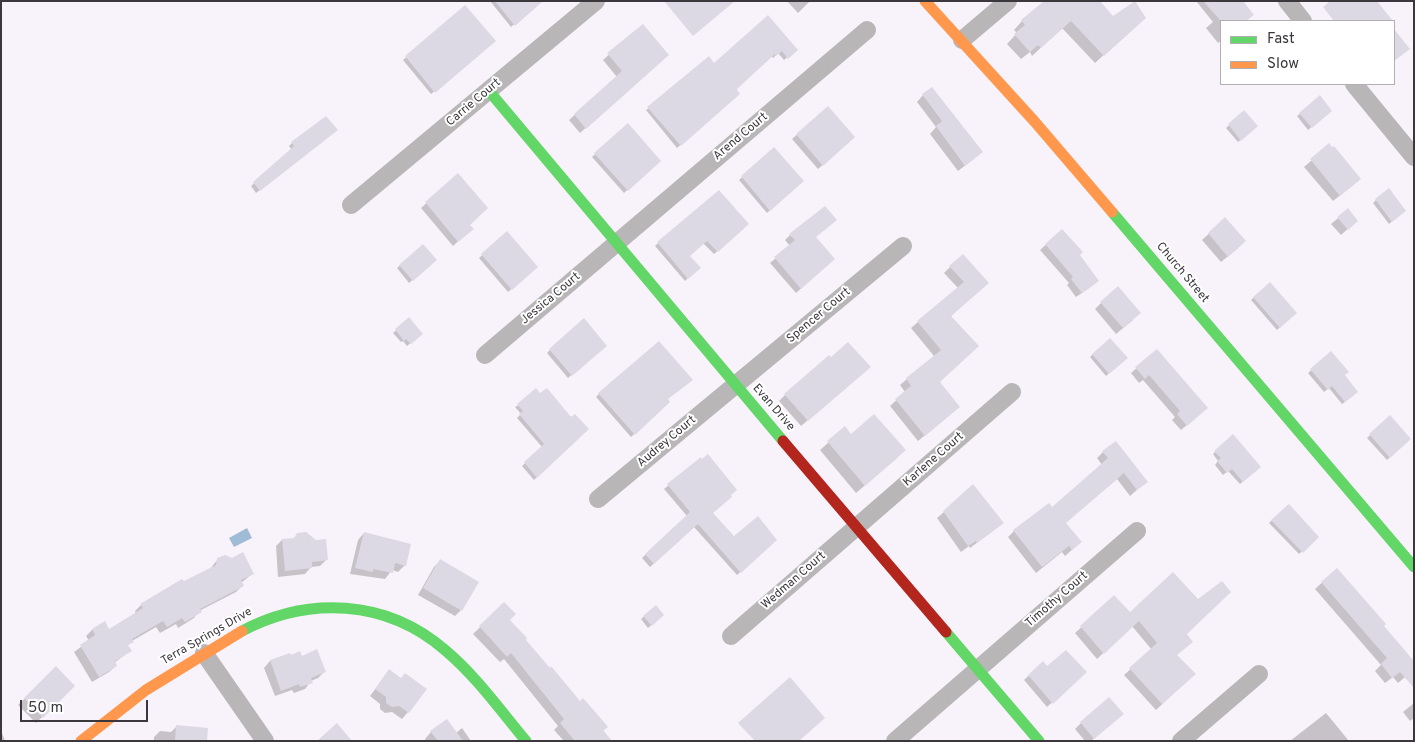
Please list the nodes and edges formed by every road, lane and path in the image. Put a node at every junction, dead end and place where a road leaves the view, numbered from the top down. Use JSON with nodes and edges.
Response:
{"nodes":[{"id":1,"x":596,"y":1,"type":"edge"},
{"id":2,"x":926,"y":1,"type":"edge"},
{"id":3,"x":1008,"y":1,"type":"edge"},
{"id":4,"x":1287,"y":1,"type":"edge"},
{"id":5,"x":1302,"y":20,"type":"edge"},
{"id":6,"x":866,"y":30,"type":"dead end"},
{"id":7,"x":962,"y":40,"type":"junction"},
{"id":8,"x":1355,"y":85,"type":"edge"},
{"id":9,"x":489,"y":91,"type":"junction"},
{"id":10,"x":1414,"y":157,"type":"edge"},
{"id":11,"x":352,"y":205,"type":"dead end"},
{"id":12,"x":616,"y":244,"type":"junction"},
{"id":13,"x":903,"y":246,"type":"dead end"},
{"id":14,"x":486,"y":355,"type":"dead end"},
{"id":15,"x":735,"y":385,"type":"junction"},
{"id":16,"x":1012,"y":392,"type":"dead end"},
{"id":17,"x":598,"y":499,"type":"dead end"},
{"id":18,"x":856,"y":527,"type":"junction"},
{"id":19,"x":1137,"y":531,"type":"dead end"},
{"id":20,"x":1414,"y":567,"type":"edge"},
{"id":21,"x":731,"y":636,"type":"dead end"},
{"id":22,"x":204,"y":653,"type":"junction"},
{"id":23,"x":978,"y":669,"type":"junction"},
{"id":24,"x":1259,"y":674,"type":"dead end"},
{"id":25,"x":81,"y":741,"type":"edge"},
{"id":26,"x":265,"y":741,"type":"edge"},
{"id":27,"x":526,"y":741,"type":"edge"},
{"id":28,"x":894,"y":741,"type":"edge"},
{"id":29,"x":1039,"y":741,"type":"edge"},
{"id":30,"x":1181,"y":741,"type":"edge"}],
"edges":[{"from":1,"to":9,"type":"street","name":"Carrie Court"},
{"from":2,"to":7,"type":"street","name":"Church Street"},
{"from":3,"to":7,"type":"street"},
{"from":4,"to":5,"type":"street"},
{"from":6,"to":12,"type":"street","name":"Arend Court"},
{"from":7,"to":20,"type":"street","name":"Church Street"},
{"from":8,"to":10,"type":"street"},
{"from":9,"to":11,"type":"street","name":"Carrie Court"},
{"from":9,"to":12,"type":"street","name":"Evan Drive"},
{"from":12,"to":14,"type":"street","name":"Jessica Court"},
{"from":12,"to":15,"type":"street","name":"Evan Drive"},
{"from":13,"to":15,"type":"street","name":"Spencer Court"},
{"from":15,"to":17,"type":"street","name":"Audrey Court"},
{"from":15,"to":18,"type":"street","name":"Evan Drive"},
{"from":16,"to":18,"type":"street","name":"Karlene Court"},
{"from":18,"to":21,"type":"street","name":"Wedman Court"},
{"from":18,"to":23,"type":"street","name":"Evan Drive"},
{"from":19,"to":23,"type":"street","name":"Timothy Court"},
{"from":22,"to":25,"type":"street","name":"Terra Springs Drive"},
{"from":22,"to":26,"type":"street"},
{"from":22,"to":27,"type":"street","name":"Terra Springs Drive"},
{"from":23,"to":28,"type":"street","name":"Timothy Court"},
{"from":23,"to":29,"type":"street","name":"Evan Drive"},
{"from":24,"to":30,"type":"street"}]}
